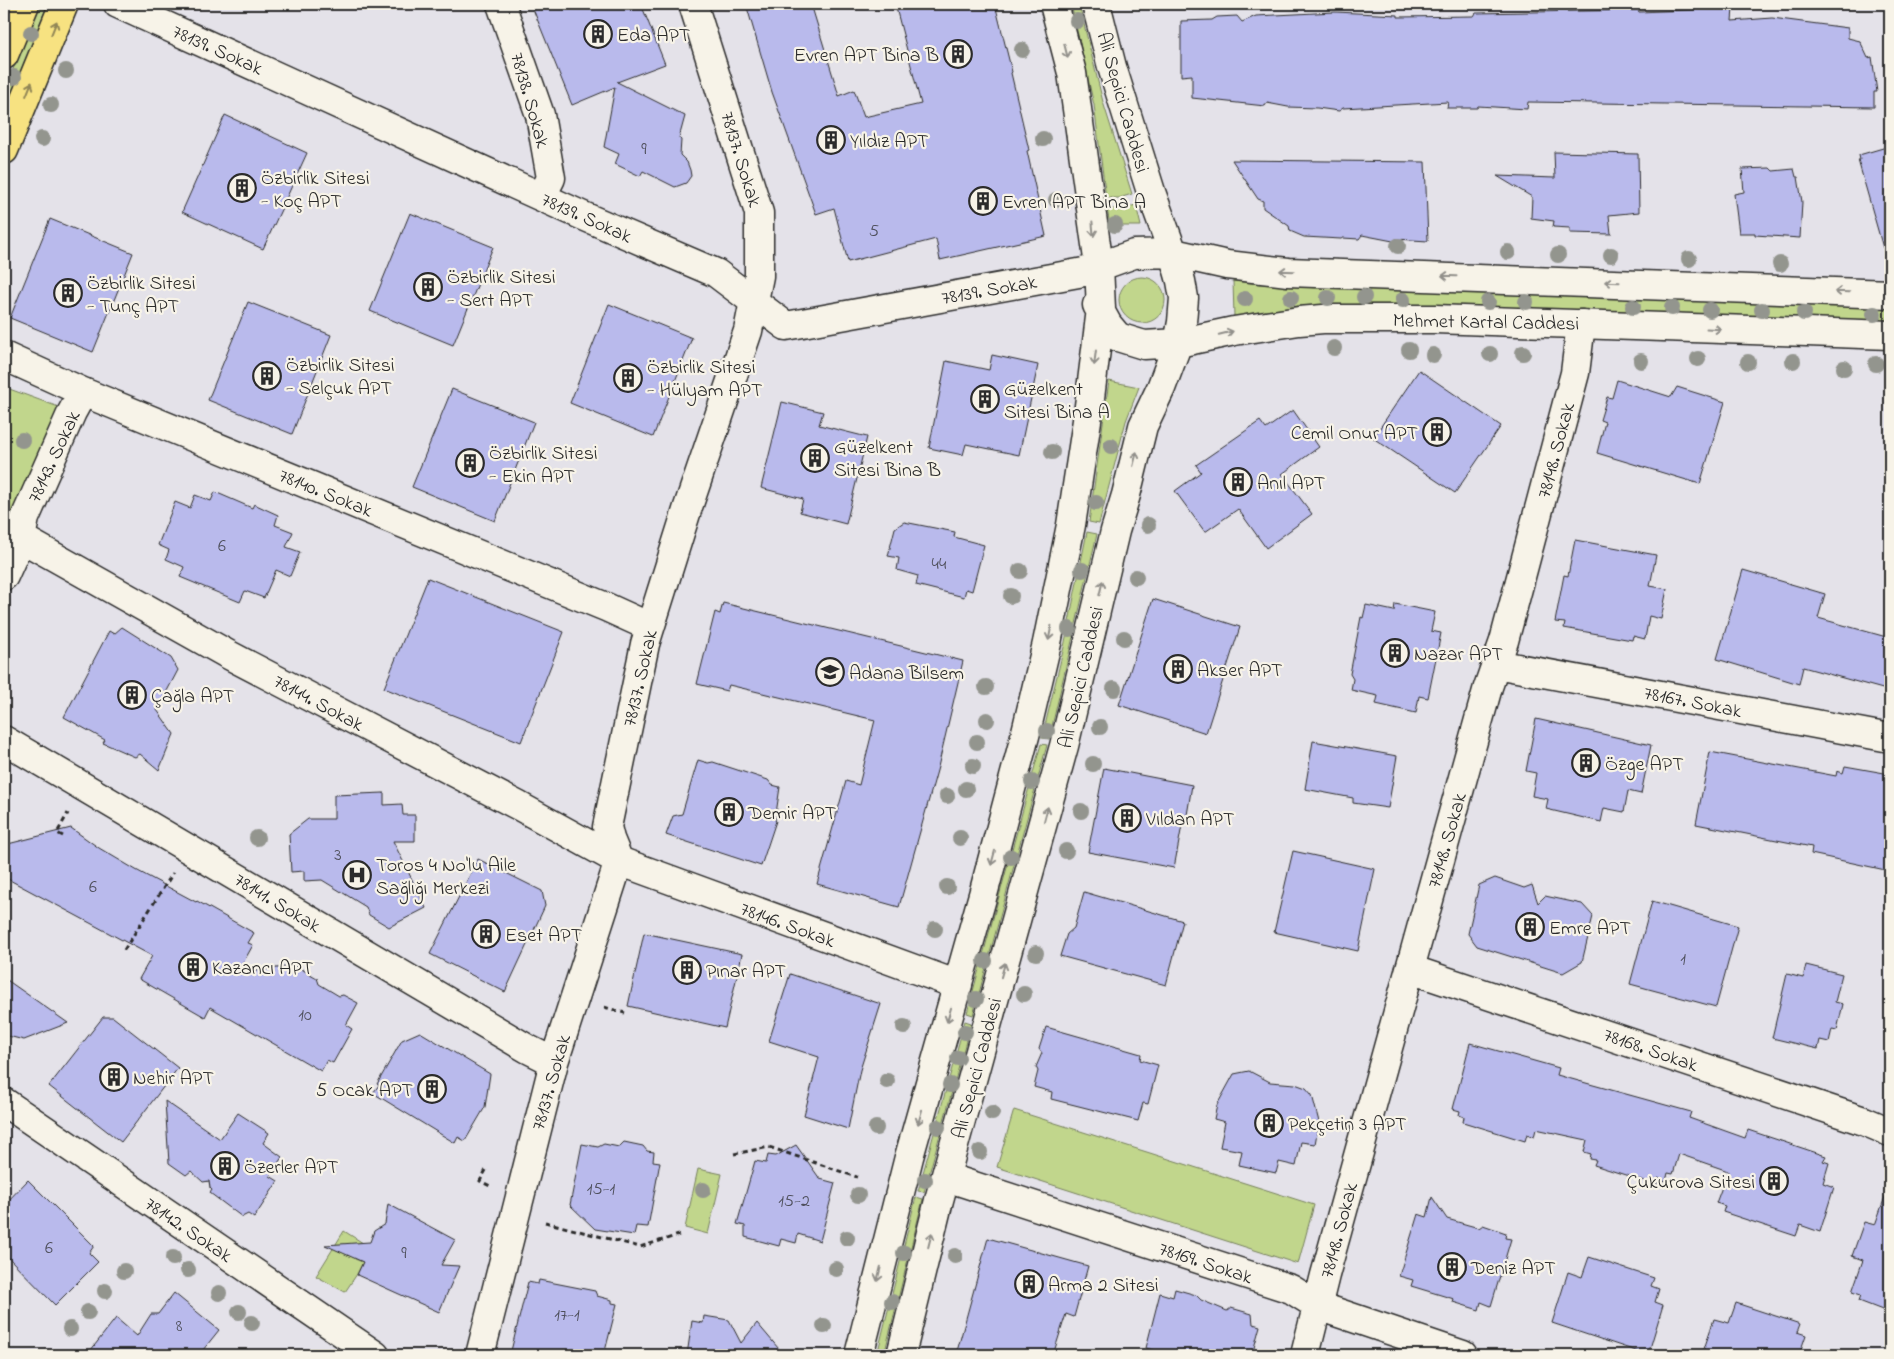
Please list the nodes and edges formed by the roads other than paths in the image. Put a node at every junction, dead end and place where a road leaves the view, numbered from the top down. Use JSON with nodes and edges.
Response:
{"nodes":[{"id":1,"x":25,"y":4,"type":"edge"},
{"id":2,"x":64,"y":4,"type":"edge"},
{"id":3,"x":118,"y":4,"type":"edge"},
{"id":4,"x":501,"y":4,"type":"edge"},
{"id":5,"x":693,"y":4,"type":"edge"},
{"id":6,"x":1054,"y":4,"type":"edge"},
{"id":7,"x":1096,"y":4,"type":"edge"},
{"id":8,"x":4,"y":55,"type":"edge"},
{"id":9,"x":4,"y":150,"type":"edge"},
{"id":10,"x":542,"y":196,"type":"junction"},
{"id":11,"x":1173,"y":253,"type":"junction"},
{"id":12,"x":1099,"y":266,"type":"junction"},
{"id":13,"x":1069,"y":275,"type":"junction"},
{"id":14,"x":1890,"y":294,"type":"edge"},
{"id":15,"x":753,"y":302,"type":"junction"},
{"id":16,"x":1101,"y":309,"type":"junction"},
{"id":17,"x":1581,"y":324,"type":"junction"},
{"id":18,"x":1890,"y":335,"type":"edge"},
{"id":19,"x":1178,"y":342,"type":"junction"},
{"id":20,"x":4,"y":356,"type":"edge"},
{"id":21,"x":83,"y":392,"type":"junction"},
{"id":22,"x":21,"y":538,"type":"junction"},
{"id":23,"x":4,"y":576,"type":"edge"},
{"id":24,"x":650,"y":627,"type":"junction"},
{"id":25,"x":1496,"y":664,"type":"junction"},
{"id":26,"x":1890,"y":738,"type":"edge"},
{"id":27,"x":4,"y":740,"type":"edge"},
{"id":28,"x":619,"y":861,"type":"junction"},
{"id":29,"x":1410,"y":969,"type":"junction"},
{"id":30,"x":958,"y":985,"type":"junction"},
{"id":31,"x":554,"y":1062,"type":"junction"},
{"id":32,"x":4,"y":1102,"type":"edge"},
{"id":33,"x":1890,"y":1132,"type":"edge"},
{"id":34,"x":946,"y":1177,"type":"junction"},
{"id":35,"x":1318,"y":1306,"type":"junction"},
{"id":36,"x":375,"y":1355,"type":"edge"},
{"id":37,"x":480,"y":1355,"type":"edge"},
{"id":38,"x":859,"y":1355,"type":"edge"},
{"id":39,"x":901,"y":1355,"type":"edge"},
{"id":40,"x":1305,"y":1355,"type":"edge"},
{"id":41,"x":1463,"y":1355,"type":"edge"}],
"edges":[{"from":1,"to":8,"type":"main road"},
{"from":9,"to":2,"type":"main road","one_way":true},
{"from":3,"to":10,"type":"street","name":"78139. Sokak"},
{"from":4,"to":10,"type":"street","name":"78138. Sokak"},
{"from":5,"to":15,"type":"street","name":"78137. Sokak"},
{"from":6,"to":12,"type":"street","name":"Ali Sepici Caddesi","one_way":true},
{"from":7,"to":11,"type":"street","name":"Ali Sepici Caddesi"},
{"from":10,"to":15,"type":"street","name":"78139. Sokak"},
{"from":11,"to":12,"type":"street","name":"Mehmet Kartal Caddesi"},
{"from":14,"to":11,"type":"street","name":"Mehmet Kartal Caddesi","one_way":true},
{"from":11,"to":19,"type":"street","name":"Ali Sepici Caddesi"},
{"from":12,"to":13,"type":"street","name":"78139. Sokak"},
{"from":12,"to":16,"type":"street","name":"Ali Sepici Caddesi"},
{"from":13,"to":15,"type":"street","name":"78139. Sokak"},
{"from":13,"to":16,"type":"street"},
{"from":15,"to":24,"type":"street","name":"78137. Sokak"},
{"from":16,"to":19,"type":"street","name":"Mehmet Kartal Caddesi"},
{"from":16,"to":30,"type":"street","name":"Ali Sepici Caddesi","one_way":true},
{"from":17,"to":18,"type":"street","name":"Mehmet Kartal Caddesi","one_way":true},
{"from":19,"to":17,"type":"street","name":"Mehmet Kartal Caddesi","one_way":true},
{"from":17,"to":25,"type":"street","name":"78148. Sokak"},
{"from":34,"to":19,"type":"street","name":"Ali Sepici Caddesi","one_way":true},
{"from":20,"to":21,"type":"street","name":"78140. Sokak"},
{"from":21,"to":22,"type":"street","name":"78143. Sokak"},
{"from":21,"to":24,"type":"street","name":"78140. Sokak"},
{"from":22,"to":23,"type":"street","name":"78143. Sokak"},
{"from":22,"to":28,"type":"street","name":"78144. Sokak"},
{"from":24,"to":28,"type":"street","name":"78137. Sokak"},
{"from":25,"to":26,"type":"street","name":"78167. Sokak"},
{"from":25,"to":29,"type":"street","name":"78148. Sokak"},
{"from":27,"to":31,"type":"street","name":"78141. Sokak"},
{"from":28,"to":30,"type":"street","name":"78146. Sokak"},
{"from":28,"to":31,"type":"street","name":"78137. Sokak"},
{"from":29,"to":33,"type":"street","name":"78168. Sokak"},
{"from":29,"to":35,"type":"street","name":"78148. Sokak"},
{"from":30,"to":38,"type":"street","name":"Ali Sepici Caddesi","one_way":true},
{"from":31,"to":37,"type":"street","name":"78137. Sokak"},
{"from":32,"to":36,"type":"street","name":"78142. Sokak"},
{"from":34,"to":35,"type":"street","name":"78169. Sokak"},
{"from":39,"to":34,"type":"street","name":"Ali Sepici Caddesi","one_way":true},
{"from":35,"to":40,"type":"street","name":"78148. Sokak"},
{"from":35,"to":41,"type":"street","name":"78169. Sokak"}]}
